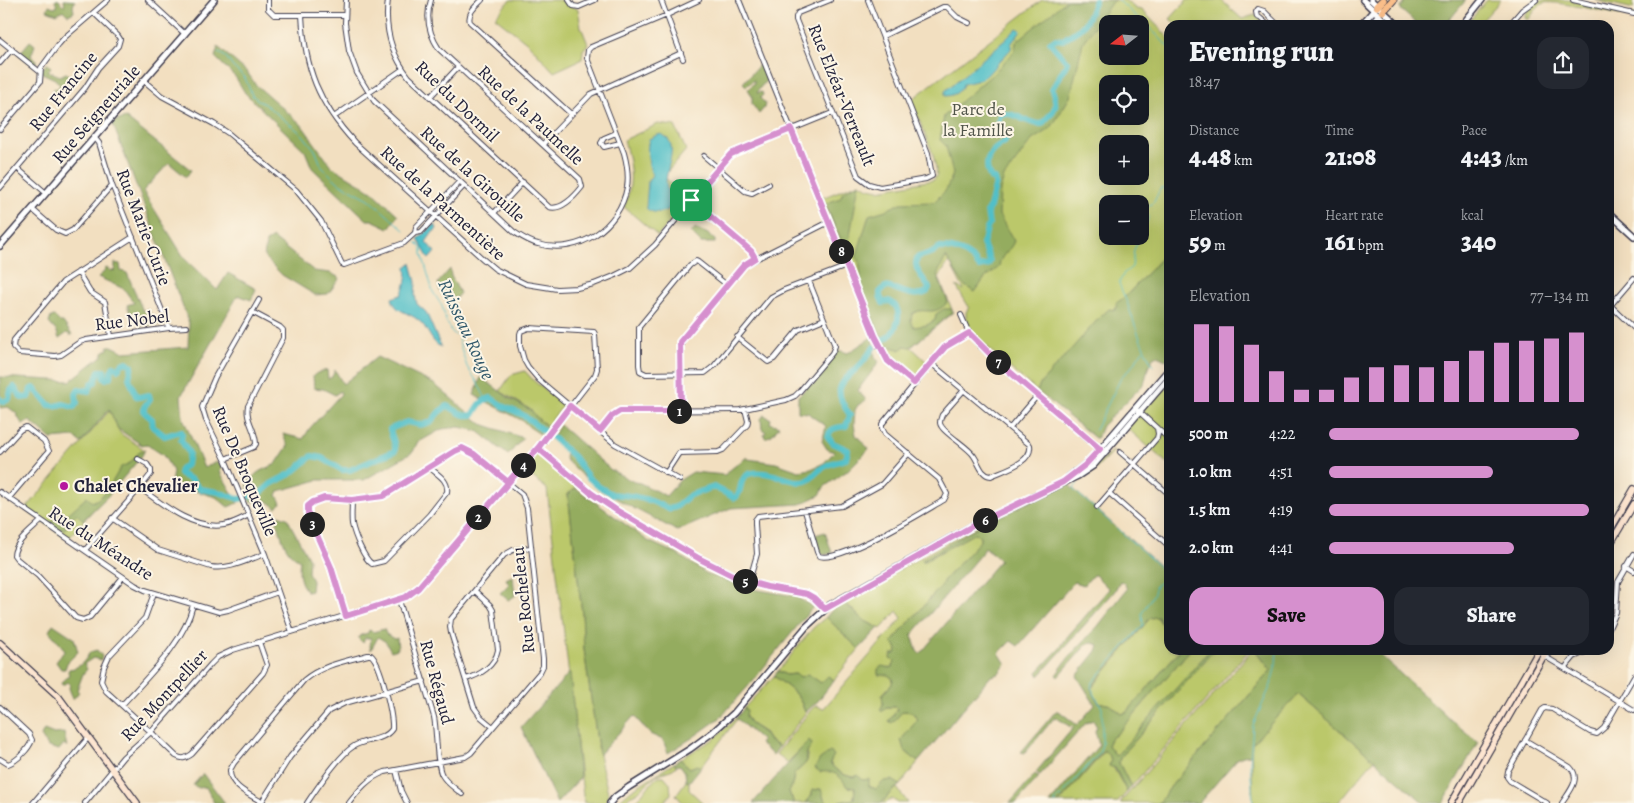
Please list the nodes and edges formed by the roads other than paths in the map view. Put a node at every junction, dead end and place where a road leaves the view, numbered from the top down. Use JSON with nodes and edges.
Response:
{"nodes":[{"id":1,"x":108,"y":0,"type":"edge"},
{"id":2,"x":148,"y":0,"type":"edge"},
{"id":3,"x":214,"y":0,"type":"edge"},
{"id":4,"x":268,"y":0,"type":"edge"},
{"id":5,"x":346,"y":0,"type":"edge"},
{"id":6,"x":388,"y":0,"type":"edge"},
{"id":7,"x":431,"y":0,"type":"edge"},
{"id":8,"x":482,"y":0,"type":"edge"},
{"id":9,"x":569,"y":0,"type":"edge"},
{"id":10,"x":595,"y":0,"type":"edge"},
{"id":11,"x":661,"y":0,"type":"edge"},
{"id":12,"x":699,"y":0,"type":"edge"},
{"id":13,"x":739,"y":0,"type":"edge"},
{"id":14,"x":830,"y":0,"type":"edge"},
{"id":15,"x":868,"y":0,"type":"edge"},
{"id":16,"x":1363,"y":0,"type":"edge"},
{"id":17,"x":1371,"y":0,"type":"edge"},
{"id":18,"x":1383,"y":0,"type":"edge"},
{"id":19,"x":1393,"y":0,"type":"edge"},
{"id":20,"x":1482,"y":0,"type":"edge"},
{"id":21,"x":1536,"y":0,"type":"edge"},
{"id":22,"x":1573,"y":0,"type":"edge"},
{"id":23,"x":1378,"y":11,"type":"junction"},
{"id":24,"x":94,"y":13,"type":"junction"},
{"id":25,"x":345,"y":14,"type":"junction"},
{"id":26,"x":1634,"y":14,"type":"edge"},
{"id":27,"x":302,"y":15,"type":"junction"},
{"id":28,"x":667,"y":15,"type":"junction"},
{"id":29,"x":1262,"y":20,"type":"edge"},
{"id":30,"x":1273,"y":20,"type":"edge"},
{"id":31,"x":1367,"y":20,"type":"edge"},
{"id":32,"x":1373,"y":20,"type":"edge"},
{"id":33,"x":1385,"y":20,"type":"edge"},
{"id":34,"x":1391,"y":20,"type":"edge"},
{"id":35,"x":1466,"y":20,"type":"edge"},
{"id":36,"x":1513,"y":20,"type":"edge"},
{"id":37,"x":969,"y":23,"type":"dead end"},
{"id":38,"x":184,"y":34,"type":"junction"},
{"id":39,"x":883,"y":36,"type":"junction"},
{"id":40,"x":0,"y":40,"type":"edge"},
{"id":41,"x":12,"y":49,"type":"junction"},
{"id":42,"x":681,"y":53,"type":"junction"},
{"id":43,"x":683,"y":59,"type":"dead end"},
{"id":44,"x":0,"y":63,"type":"edge"},
{"id":45,"x":458,"y":67,"type":"junction"},
{"id":46,"x":403,"y":69,"type":"junction"},
{"id":47,"x":40,"y":72,"type":"junction"},
{"id":48,"x":143,"y":80,"type":"junction"},
{"id":49,"x":599,"y":90,"type":"junction"},
{"id":50,"x":369,"y":93,"type":"junction"},
{"id":51,"x":430,"y":97,"type":"junction"},
{"id":52,"x":832,"y":113,"type":"junction"},
{"id":53,"x":571,"y":114,"type":"junction"},
{"id":54,"x":334,"y":117,"type":"junction"},
{"id":55,"x":0,"y":129,"type":"edge"},
{"id":56,"x":791,"y":129,"type":"junction"},
{"id":57,"x":616,"y":132,"type":"junction"},
{"id":58,"x":94,"y":137,"type":"junction"},
{"id":59,"x":620,"y":143,"type":"junction"},
{"id":60,"x":543,"y":144,"type":"junction"},
{"id":61,"x":704,"y":156,"type":"dead end"},
{"id":62,"x":17,"y":168,"type":"junction"},
{"id":63,"x":718,"y":168,"type":"junction"},
{"id":64,"x":459,"y":182,"type":"junction"},
{"id":65,"x":523,"y":182,"type":"junction"},
{"id":66,"x":769,"y":184,"type":"dead end"},
{"id":67,"x":112,"y":185,"type":"junction"},
{"id":68,"x":464,"y":186,"type":"junction"},
{"id":69,"x":0,"y":187,"type":"edge"},
{"id":70,"x":46,"y":193,"type":"junction"},
{"id":71,"x":691,"y":200,"type":"junction"},
{"id":72,"x":32,"y":209,"type":"junction"},
{"id":73,"x":431,"y":212,"type":"junction"},
{"id":74,"x":494,"y":213,"type":"junction"},
{"id":75,"x":436,"y":217,"type":"junction"},
{"id":76,"x":1614,"y":218,"type":"edge"},
{"id":77,"x":829,"y":222,"type":"junction"},
{"id":78,"x":414,"y":233,"type":"junction"},
{"id":79,"x":1634,"y":236,"type":"edge"},
{"id":80,"x":133,"y":237,"type":"junction"},
{"id":81,"x":0,"y":246,"type":"edge"},
{"id":82,"x":755,"y":258,"type":"junction"},
{"id":83,"x":847,"y":266,"type":"junction"},
{"id":84,"x":78,"y":272,"type":"junction"},
{"id":85,"x":1634,"y":278,"type":"edge"},
{"id":86,"x":809,"y":281,"type":"junction"},
{"id":87,"x":727,"y":285,"type":"junction"},
{"id":88,"x":259,"y":300,"type":"dead end"},
{"id":89,"x":1614,"y":300,"type":"edge"},
{"id":90,"x":1614,"y":310,"type":"edge"},
{"id":91,"x":252,"y":312,"type":"junction"},
{"id":92,"x":961,"y":315,"type":"dead end"},
{"id":93,"x":824,"y":319,"type":"junction"},
{"id":94,"x":187,"y":327,"type":"dead end"},
{"id":95,"x":169,"y":328,"type":"junction"},
{"id":96,"x":1634,"y":328,"type":"edge"},
{"id":97,"x":969,"y":333,"type":"junction"},
{"id":98,"x":111,"y":336,"type":"junction"},
{"id":99,"x":737,"y":337,"type":"junction"},
{"id":100,"x":932,"y":364,"type":"junction"},
{"id":101,"x":680,"y":373,"type":"junction"},
{"id":102,"x":1164,"y":376,"type":"edge"},
{"id":103,"x":914,"y":383,"type":"junction"},
{"id":104,"x":1164,"y":383,"type":"edge"},
{"id":105,"x":964,"y":390,"type":"junction"},
{"id":106,"x":1038,"y":395,"type":"junction"},
{"id":107,"x":570,"y":406,"type":"junction"},
{"id":108,"x":745,"y":409,"type":"junction"},
{"id":109,"x":681,"y":411,"type":"junction"},
{"id":110,"x":1138,"y":411,"type":"junction"},
{"id":111,"x":1010,"y":428,"type":"junction"},
{"id":112,"x":1157,"y":428,"type":"junction"},
{"id":113,"x":600,"y":431,"type":"junction"},
{"id":114,"x":1164,"y":434,"type":"edge"},
{"id":115,"x":538,"y":448,"type":"junction"},
{"id":116,"x":1100,"y":449,"type":"junction"},
{"id":117,"x":0,"y":452,"type":"edge"},
{"id":118,"x":1120,"y":452,"type":"dead end"},
{"id":119,"x":909,"y":453,"type":"junction"},
{"id":120,"x":1105,"y":454,"type":"junction"},
{"id":121,"x":138,"y":459,"type":"dead end"},
{"id":122,"x":225,"y":459,"type":"junction"},
{"id":123,"x":1134,"y":464,"type":"junction"},
{"id":124,"x":429,"y":467,"type":"junction"},
{"id":125,"x":666,"y":473,"type":"junction"},
{"id":126,"x":680,"y":480,"type":"dead end"},
{"id":127,"x":508,"y":482,"type":"junction"},
{"id":128,"x":1063,"y":482,"type":"junction"},
{"id":129,"x":140,"y":488,"type":"junction"},
{"id":130,"x":1634,"y":489,"type":"edge"},
{"id":131,"x":1164,"y":490,"type":"edge"},
{"id":132,"x":0,"y":492,"type":"edge"},
{"id":133,"x":1109,"y":493,"type":"junction"},
{"id":134,"x":9,"y":498,"type":"junction"},
{"id":135,"x":352,"y":500,"type":"junction"},
{"id":136,"x":1634,"y":504,"type":"edge"},
{"id":137,"x":1097,"y":507,"type":"dead end"},
{"id":138,"x":805,"y":511,"type":"junction"},
{"id":139,"x":248,"y":515,"type":"junction"},
{"id":140,"x":112,"y":518,"type":"junction"},
{"id":141,"x":41,"y":521,"type":"junction"},
{"id":142,"x":1614,"y":523,"type":"edge"},
{"id":143,"x":1614,"y":538,"type":"edge"},
{"id":144,"x":1164,"y":542,"type":"edge"},
{"id":145,"x":530,"y":548,"type":"junction"},
{"id":146,"x":85,"y":550,"type":"junction"},
{"id":147,"x":265,"y":554,"type":"junction"},
{"id":148,"x":1634,"y":554,"type":"edge"},
{"id":149,"x":1626,"y":566,"type":"junction"},
{"id":150,"x":1634,"y":571,"type":"edge"},
{"id":151,"x":123,"y":577,"type":"junction"},
{"id":152,"x":749,"y":582,"type":"junction"},
{"id":153,"x":475,"y":591,"type":"junction"},
{"id":154,"x":278,"y":592,"type":"junction"},
{"id":155,"x":154,"y":593,"type":"junction"},
{"id":156,"x":399,"y":600,"type":"junction"},
{"id":157,"x":193,"y":605,"type":"junction"},
{"id":158,"x":825,"y":609,"type":"junction"},
{"id":159,"x":346,"y":616,"type":"junction"},
{"id":160,"x":1614,"y":617,"type":"edge"},
{"id":161,"x":292,"y":632,"type":"junction"},
{"id":162,"x":260,"y":642,"type":"junction"},
{"id":163,"x":0,"y":643,"type":"edge"},
{"id":164,"x":1536,"y":655,"type":"edge"},
{"id":165,"x":1579,"y":655,"type":"edge"},
{"id":166,"x":1544,"y":656,"type":"joint"},
{"id":167,"x":1565,"y":668,"type":"junction"},
{"id":168,"x":1634,"y":676,"type":"edge"},
{"id":169,"x":466,"y":679,"type":"junction"},
{"id":170,"x":424,"y":681,"type":"junction"},
{"id":171,"x":385,"y":692,"type":"junction"},
{"id":172,"x":1620,"y":701,"type":"junction"},
{"id":173,"x":122,"y":705,"type":"junction"},
{"id":174,"x":0,"y":707,"type":"edge"},
{"id":175,"x":1634,"y":710,"type":"edge"},
{"id":176,"x":493,"y":727,"type":"junction"},
{"id":177,"x":151,"y":732,"type":"junction"},
{"id":178,"x":88,"y":738,"type":"junction"},
{"id":179,"x":1525,"y":740,"type":"junction"},
{"id":180,"x":0,"y":760,"type":"edge"},
{"id":181,"x":439,"y":762,"type":"junction"},
{"id":182,"x":113,"y":770,"type":"junction"},
{"id":183,"x":396,"y":770,"type":"junction"},
{"id":184,"x":462,"y":794,"type":"dead end"},
{"id":185,"x":1452,"y":800,"type":"edge"},
{"id":186,"x":33,"y":803,"type":"edge"},
{"id":187,"x":85,"y":803,"type":"edge"},
{"id":188,"x":138,"y":803,"type":"edge"},
{"id":189,"x":262,"y":803,"type":"edge"},
{"id":190,"x":307,"y":803,"type":"edge"},
{"id":191,"x":348,"y":803,"type":"edge"},
{"id":192,"x":407,"y":803,"type":"edge"},
{"id":193,"x":610,"y":803,"type":"edge"},
{"id":194,"x":1460,"y":803,"type":"edge"},
{"id":195,"x":1547,"y":803,"type":"edge"},
{"id":196,"x":1562,"y":803,"type":"edge"}],
"edges":[{"from":1,"to":24,"type":"street"},
{"from":2,"to":38,"type":"street"},
{"from":3,"to":38,"type":"street","name":"Rue Seigneuriale"},
{"from":4,"to":27,"type":"street"},
{"from":5,"to":25,"type":"street","name":"Rue de la Girouille"},
{"from":6,"to":46,"type":"street","name":"Rue du Dormil"},
{"from":7,"to":45,"type":"street","name":"Rue de la Paumelle"},
{"from":8,"to":53,"type":"street"},
{"from":9,"to":10,"type":"street"},
{"from":11,"to":28,"type":"street"},
{"from":12,"to":28,"type":"street","name":"Rue de la Girouille"},
{"from":13,"to":56,"type":"street"},
{"from":14,"to":52,"type":"street","name":"Rue Elzéar-Verreault"},
{"from":15,"to":39,"type":"street"},
{"from":16,"to":23,"type":"street"},
{"from":17,"to":23,"type":"street"},
{"from":18,"to":23,"type":"highway"},
{"from":19,"to":23,"type":"highway"},
{"from":20,"to":35,"type":"street"},
{"from":21,"to":36,"type":"street"},
{"from":22,"to":26,"type":"street"},
{"from":23,"to":31,"type":"street"},
{"from":23,"to":32,"type":"street"},
{"from":23,"to":33,"type":"street"},
{"from":23,"to":34,"type":"street"},
{"from":24,"to":47,"type":"street"},
{"from":24,"to":62,"type":"street","name":"Rue Francine"},
{"from":25,"to":27,"type":"street"},
{"from":25,"to":50,"type":"street","name":"Rue de la Girouille"},
{"from":27,"to":54,"type":"street","name":"Rue de la Parmentière"},
{"from":28,"to":42,"type":"street"},
{"from":28,"to":49,"type":"street","name":"Rue de la Girouille"},
{"from":29,"to":30,"type":"street"},
{"from":37,"to":39,"type":"street"},
{"from":38,"to":48,"type":"street","name":"Rue Seigneuriale"},
{"from":39,"to":52,"type":"street","name":"Rue Elzéar-Verreault"},
{"from":40,"to":41,"type":"street"},
{"from":41,"to":44,"type":"street"},
{"from":41,"to":47,"type":"street"},
{"from":42,"to":43,"type":"street"},
{"from":42,"to":49,"type":"street"},
{"from":45,"to":51,"type":"street"},
{"from":45,"to":60,"type":"street","name":"Rue de la Paumelle"},
{"from":46,"to":50,"type":"street"},
{"from":46,"to":51,"type":"street","name":"Rue du Dormil"},
{"from":47,"to":55,"type":"street"},
{"from":48,"to":58,"type":"street","name":"Rue Seigneuriale"},
{"from":48,"to":78,"type":"street"},
{"from":49,"to":53,"type":"street"},
{"from":49,"to":57,"type":"street","name":"Rue de la Girouille"},
{"from":50,"to":54,"type":"street"},
{"from":50,"to":64,"type":"street","name":"Rue de la Girouille"},
{"from":51,"to":65,"type":"street","name":"Rue du Dormil"},
{"from":52,"to":56,"type":"street","name":"Rue de la Parmentière"},
{"from":53,"to":60,"type":"street"},
{"from":54,"to":73,"type":"street","name":"Rue de la Parmentière"},
{"from":56,"to":63,"type":"street","name":"Rue de la Parmentière"},
{"from":56,"to":77,"type":"street"},
{"from":57,"to":59,"type":"street","name":"Rue de la Girouille"},
{"from":57,"to":59,"type":"street"},
{"from":58,"to":67,"type":"street","name":"Rue Marie-Curie"},
{"from":58,"to":70,"type":"street","name":"Rue Seigneuriale"},
{"from":59,"to":74,"type":"street","name":"Rue de la Girouille"},
{"from":60,"to":65,"type":"street","name":"Rue de la Paumelle"},
{"from":61,"to":63,"type":"street"},
{"from":62,"to":69,"type":"street","name":"Rue Francine"},
{"from":62,"to":70,"type":"street"},
{"from":63,"to":66,"type":"street"},
{"from":63,"to":71,"type":"street","name":"Rue de la Parmentière"},
{"from":64,"to":68,"type":"street","name":"Rue de la Girouille"},
{"from":64,"to":73,"type":"street"},
{"from":65,"to":74,"type":"street"},
{"from":67,"to":72,"type":"street"},
{"from":67,"to":80,"type":"street","name":"Rue Marie-Curie"},
{"from":68,"to":74,"type":"street","name":"Rue de la Girouille"},
{"from":68,"to":75,"type":"street"},
{"from":70,"to":72,"type":"street","name":"Rue Seigneuriale"},
{"from":71,"to":75,"type":"street","name":"Rue de la Parmentière"},
{"from":71,"to":82,"type":"street"},
{"from":72,"to":81,"type":"street","name":"Rue Seigneuriale"},
{"from":73,"to":75,"type":"street","name":"Rue de la Parmentière"},
{"from":73,"to":78,"type":"street"},
{"from":75,"to":78,"type":"street"},
{"from":76,"to":79,"type":"street"},
{"from":77,"to":82,"type":"street"},
{"from":77,"to":83,"type":"street"},
{"from":80,"to":84,"type":"street","name":"Rue Nobel"},
{"from":80,"to":95,"type":"street","name":"Rue Marie-Curie"},
{"from":82,"to":87,"type":"street"},
{"from":83,"to":86,"type":"street"},
{"from":83,"to":103,"type":"street"},
{"from":84,"to":98,"type":"street"},
{"from":84,"to":98,"type":"street","name":"Rue Nobel"},
{"from":85,"to":89,"type":"street"},
{"from":86,"to":93,"type":"street"},
{"from":86,"to":99,"type":"street"},
{"from":87,"to":101,"type":"street"},
{"from":87,"to":101,"type":"street"},
{"from":88,"to":91,"type":"street","name":"Rue De Broqueville"},
{"from":90,"to":96,"type":"street"},
{"from":91,"to":122,"type":"street","name":"Rue De Broqueville"},
{"from":91,"to":122,"type":"street"},
{"from":92,"to":97,"type":"street"},
{"from":93,"to":99,"type":"street"},
{"from":93,"to":108,"type":"street"},
{"from":94,"to":95,"type":"street","name":"Rue Nobel"},
{"from":95,"to":98,"type":"street","name":"Rue Nobel"},
{"from":97,"to":100,"type":"street"},
{"from":97,"to":106,"type":"street"},
{"from":99,"to":101,"type":"street"},
{"from":100,"to":103,"type":"street"},
{"from":100,"to":105,"type":"street"},
{"from":101,"to":109,"type":"street"},
{"from":102,"to":110,"type":"street"},
{"from":103,"to":119,"type":"street"},
{"from":104,"to":110,"type":"street"},
{"from":105,"to":111,"type":"street"},
{"from":105,"to":111,"type":"street"},
{"from":106,"to":111,"type":"street"},
{"from":106,"to":116,"type":"street"},
{"from":107,"to":107,"type":"street","name":"Rue Montpellier"},
{"from":107,"to":113,"type":"street"},
{"from":107,"to":115,"type":"street","name":"Rue Montpellier"},
{"from":108,"to":109,"type":"street"},
{"from":108,"to":125,"type":"street"},
{"from":109,"to":113,"type":"street"},
{"from":110,"to":112,"type":"street"},
{"from":110,"to":116,"type":"street"},
{"from":110,"to":120,"type":"street"},
{"from":112,"to":114,"type":"street"},
{"from":112,"to":123,"type":"street"},
{"from":113,"to":125,"type":"street"},
{"from":115,"to":127,"type":"street","name":"Rue Montpellier"},
{"from":115,"to":152,"type":"street"},
{"from":116,"to":120,"type":"street"},
{"from":116,"to":128,"type":"street"},
{"from":117,"to":134,"type":"street"},
{"from":118,"to":123,"type":"street"},
{"from":119,"to":138,"type":"street"},
{"from":119,"to":138,"type":"street"},
{"from":120,"to":128,"type":"street"},
{"from":121,"to":129,"type":"street"},
{"from":122,"to":139,"type":"street","name":"Rue De Broqueville"},
{"from":123,"to":131,"type":"street"},
{"from":123,"to":133,"type":"street"},
{"from":124,"to":127,"type":"street","name":"Rue Rocheleau"},
{"from":124,"to":135,"type":"street"},
{"from":124,"to":135,"type":"street"},
{"from":125,"to":126,"type":"street"},
{"from":127,"to":145,"type":"street","name":"Rue Rocheleau"},
{"from":127,"to":156,"type":"street","name":"Rue Montpellier"},
{"from":128,"to":158,"type":"street"},
{"from":129,"to":139,"type":"street"},
{"from":129,"to":140,"type":"street"},
{"from":130,"to":142,"type":"main road"},
{"from":132,"to":134,"type":"street","name":"Rue du Méandre"},
{"from":133,"to":137,"type":"street"},
{"from":133,"to":144,"type":"street"},
{"from":134,"to":141,"type":"street","name":"Rue du Méandre"},
{"from":135,"to":159,"type":"street"},
{"from":136,"to":143,"type":"main road"},
{"from":138,"to":152,"type":"street"},
{"from":139,"to":147,"type":"street","name":"Rue De Broqueville"},
{"from":140,"to":146,"type":"street"},
{"from":140,"to":147,"type":"street"},
{"from":141,"to":146,"type":"street","name":"Rue du Méandre"},
{"from":141,"to":151,"type":"street"},
{"from":145,"to":153,"type":"street"},
{"from":145,"to":176,"type":"street","name":"Rue Rocheleau"},
{"from":146,"to":151,"type":"street","name":"Rue du Méandre"},
{"from":147,"to":154,"type":"street","name":"Rue De Broqueville"},
{"from":148,"to":149,"type":"street"},
{"from":149,"to":150,"type":"street"},
{"from":149,"to":160,"type":"street"},
{"from":151,"to":155,"type":"street","name":"Rue du Méandre"},
{"from":152,"to":158,"type":"street"},
{"from":153,"to":169,"type":"street"},
{"from":153,"to":169,"type":"street"},
{"from":154,"to":157,"type":"street","name":"Rue du Méandre"},
{"from":154,"to":161,"type":"street","name":"Rue De Broqueville"},
{"from":155,"to":157,"type":"street","name":"Rue du Méandre"},
{"from":155,"to":173,"type":"street"},
{"from":156,"to":159,"type":"street","name":"Rue Montpellier"},
{"from":156,"to":170,"type":"street","name":"Rue Régaud"},
{"from":157,"to":173,"type":"street"},
{"from":158,"to":193,"type":"street"},
{"from":159,"to":161,"type":"street","name":"Rue Montpellier"},
{"from":161,"to":162,"type":"street","name":"Rue Montpellier"},
{"from":162,"to":177,"type":"street","name":"Rue Montpellier"},
{"from":162,"to":177,"type":"street"},
{"from":163,"to":178,"type":"main road"},
{"from":164,"to":185,"type":"main road"},
{"from":165,"to":167,"type":"street"},
{"from":166,"to":167,"type":"street"},
{"from":166,"to":194,"type":"main road"},
{"from":167,"to":172,"type":"street"},
{"from":168,"to":172,"type":"street"},
{"from":169,"to":176,"type":"street"},
{"from":170,"to":171,"type":"street"},
{"from":170,"to":181,"type":"street","name":"Rue Régaud"},
{"from":171,"to":189,"type":"street"},
{"from":171,"to":189,"type":"street"},
{"from":171,"to":190,"type":"street"},
{"from":172,"to":175,"type":"street"},
{"from":172,"to":179,"type":"street"},
{"from":173,"to":177,"type":"street"},
{"from":174,"to":180,"type":"street"},
{"from":176,"to":181,"type":"street","name":"Rue Rocheleau"},
{"from":177,"to":182,"type":"street","name":"Rue Montpellier"},
{"from":178,"to":182,"type":"main road"},
{"from":178,"to":186,"type":"street"},
{"from":179,"to":195,"type":"street"},
{"from":179,"to":196,"type":"street"},
{"from":181,"to":183,"type":"street","name":"Rue Rocheleau"},
{"from":181,"to":184,"type":"street","name":"Rue Régaud"},
{"from":182,"to":187,"type":"street","name":"Rue Montpellier"},
{"from":182,"to":188,"type":"main road"},
{"from":183,"to":191,"type":"street","name":"Rue Rocheleau"},
{"from":183,"to":192,"type":"street"},
{"from":185,"to":194,"type":"street"}]}
